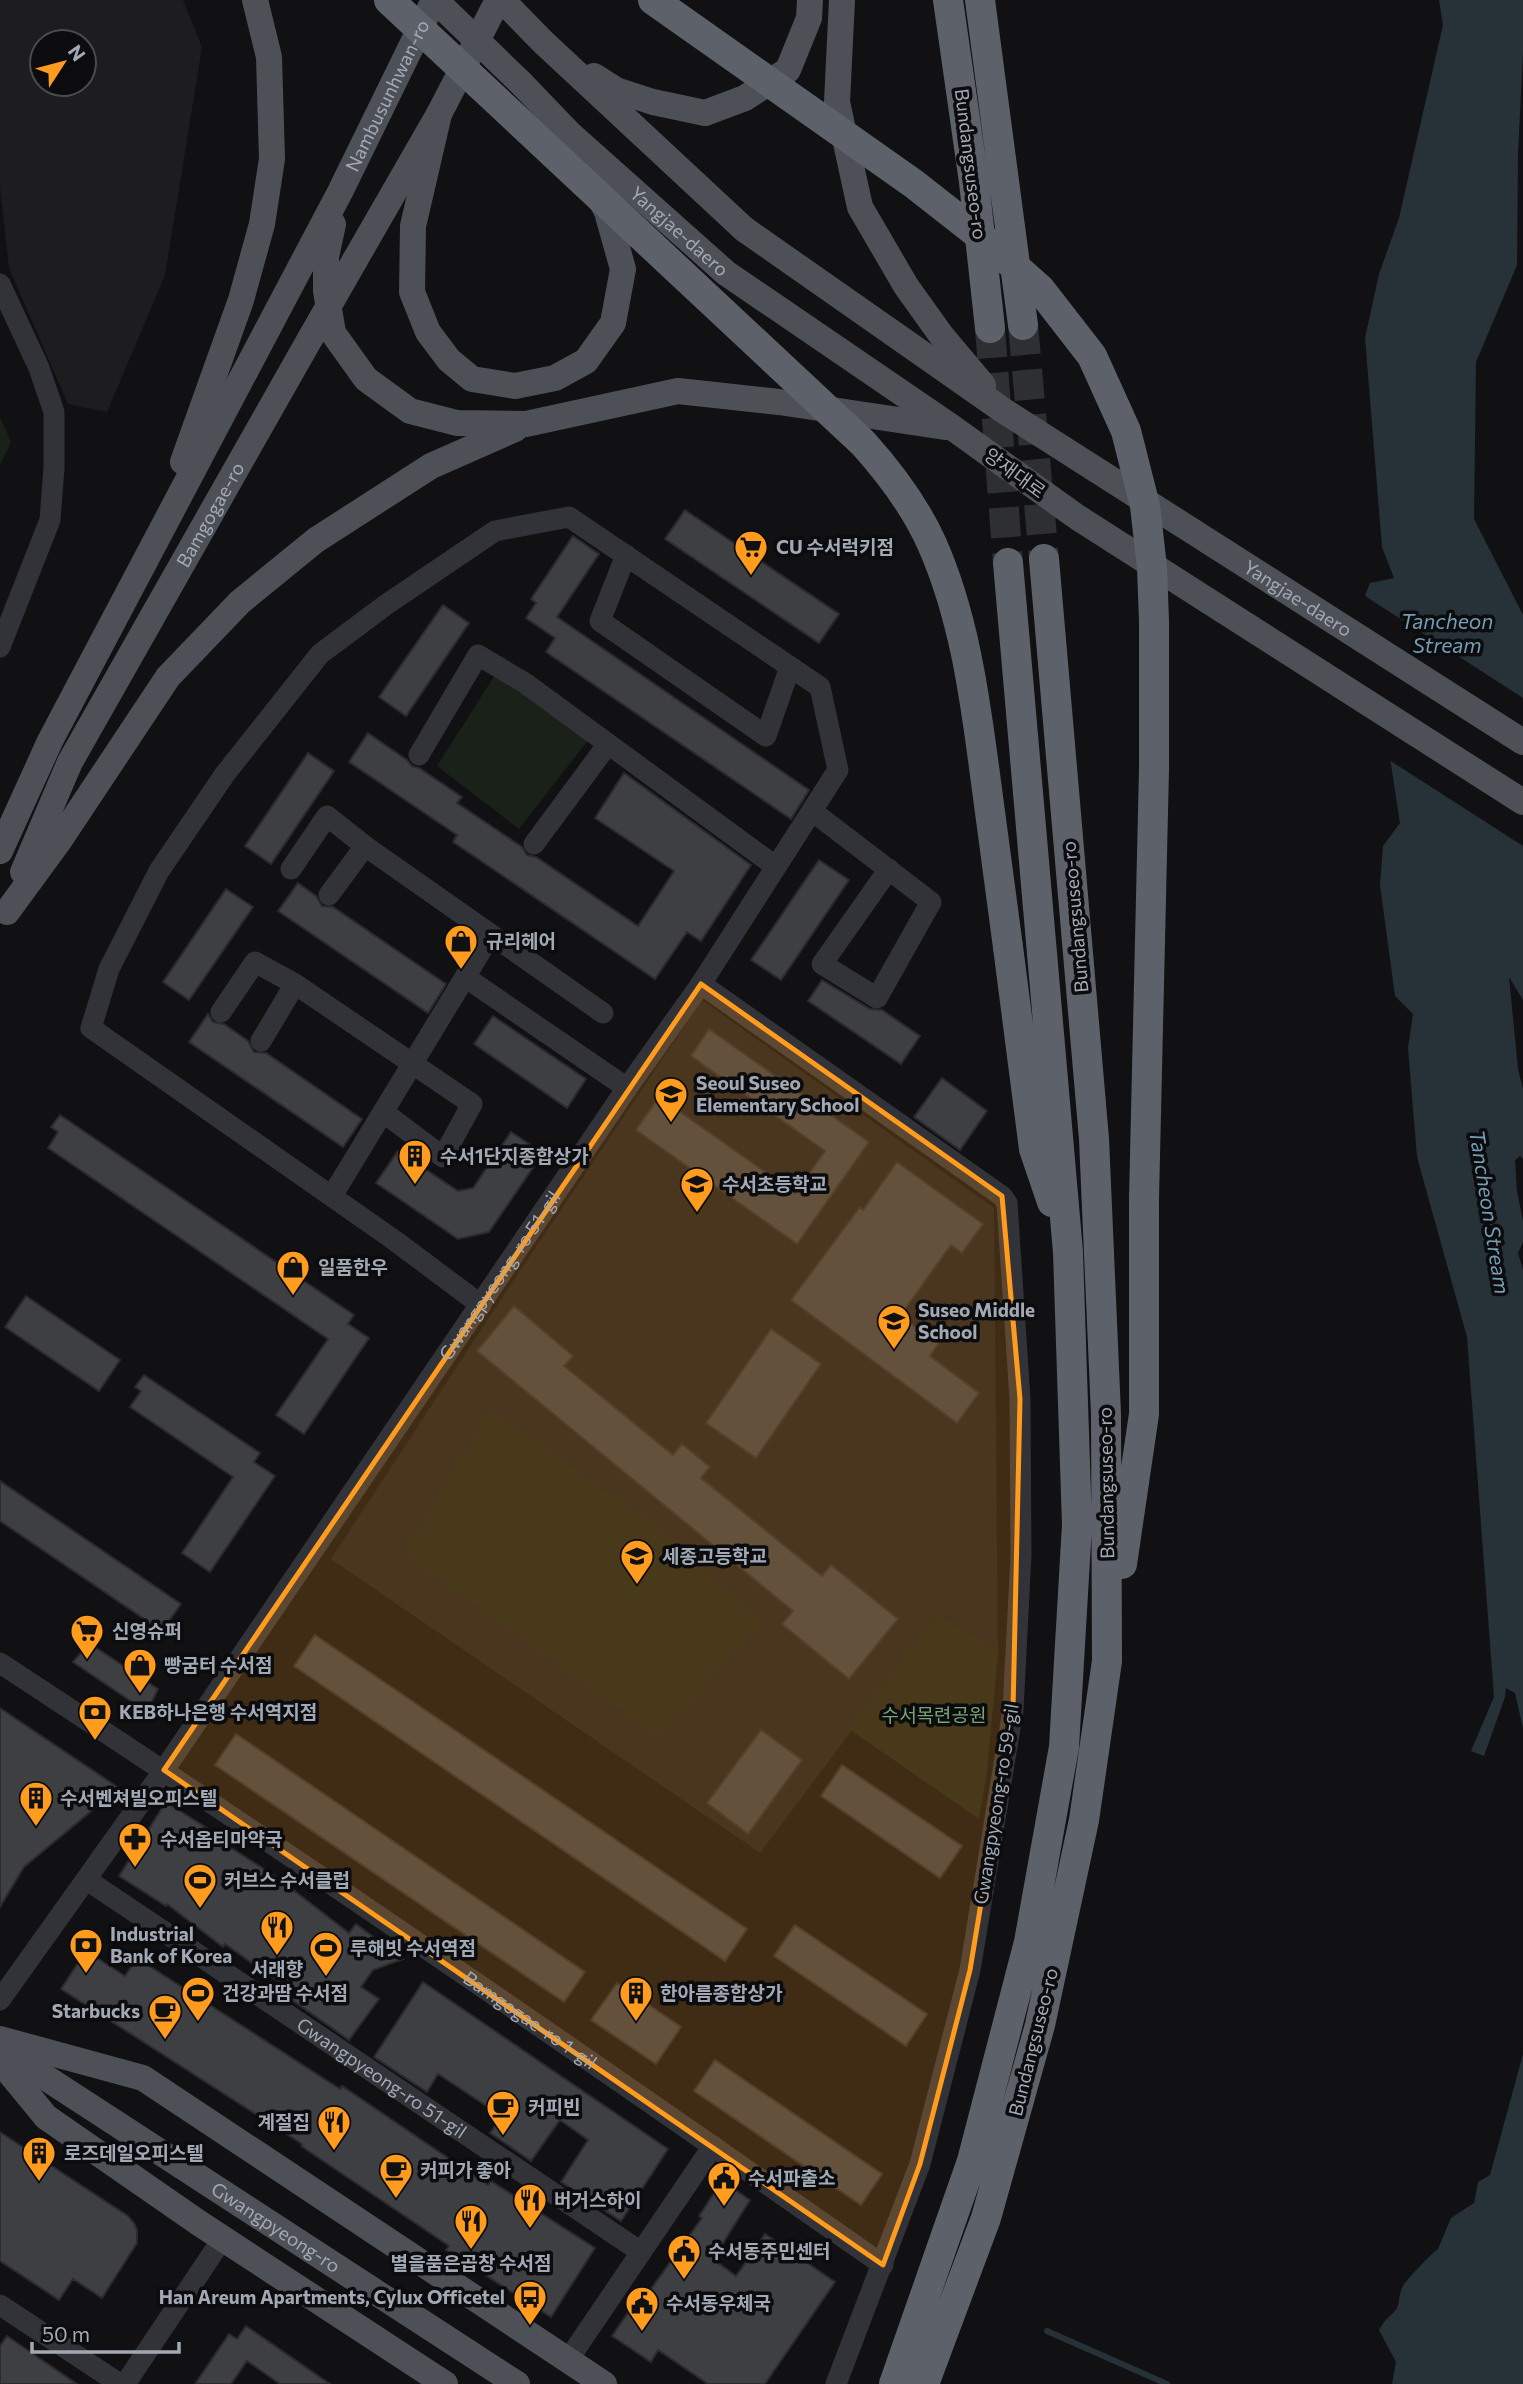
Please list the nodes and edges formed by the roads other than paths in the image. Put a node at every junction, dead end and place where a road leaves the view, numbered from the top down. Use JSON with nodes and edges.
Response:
{"nodes":[{"id":1,"x":255,"y":0,"type":"edge"},
{"id":2,"x":389,"y":0,"type":"edge"},
{"id":3,"x":435,"y":0,"type":"edge"},
{"id":4,"x":500,"y":0,"type":"edge"},
{"id":5,"x":653,"y":0,"type":"edge"},
{"id":6,"x":810,"y":0,"type":"edge"},
{"id":7,"x":842,"y":0,"type":"edge"},
{"id":8,"x":948,"y":0,"type":"edge"},
{"id":9,"x":980,"y":0,"type":"edge"},
{"id":10,"x":543,"y":42,"type":"junction"},
{"id":11,"x":439,"y":114,"type":"junction"},
{"id":12,"x":570,"y":134,"type":"junction"},
{"id":13,"x":340,"y":192,"type":"junction"},
{"id":14,"x":0,"y":284,"type":"edge"},
{"id":15,"x":1023,"y":325,"type":"tunnel mouth"},
{"id":16,"x":990,"y":328,"type":"tunnel mouth"},
{"id":17,"x":1004,"y":411,"type":"junction"},
{"id":18,"x":526,"y":424,"type":"junction"},
{"id":19,"x":953,"y":428,"type":"junction"},
{"id":20,"x":149,"y":555,"type":"junction"},
{"id":21,"x":626,"y":555,"type":"junction"},
{"id":22,"x":1044,"y":559,"type":"tunnel mouth"},
{"id":23,"x":1008,"y":563,"type":"tunnel mouth"},
{"id":24,"x":0,"y":647,"type":"edge"},
{"id":25,"x":790,"y":667,"type":"junction"},
{"id":26,"x":1523,"y":742,"type":"edge"},
{"id":27,"x":608,"y":744,"type":"junction"},
{"id":28,"x":419,"y":755,"type":"dead end"},
{"id":29,"x":1523,"y":802,"type":"edge"},
{"id":30,"x":812,"y":811,"type":"junction"},
{"id":31,"x":534,"y":844,"type":"dead end"},
{"id":32,"x":365,"y":846,"type":"junction"},
{"id":33,"x":0,"y":851,"type":"edge"},
{"id":34,"x":775,"y":866,"type":"junction"},
{"id":35,"x":291,"y":869,"type":"dead end"},
{"id":36,"x":888,"y":869,"type":"junction"},
{"id":37,"x":329,"y":895,"type":"dead end"},
{"id":38,"x":3,"y":918,"type":"edge"},
{"id":39,"x":490,"y":936,"type":"junction"},
{"id":40,"x":465,"y":977,"type":"junction"},
{"id":41,"x":295,"y":984,"type":"junction"},
{"id":42,"x":701,"y":984,"type":"junction"},
{"id":43,"x":221,"y":1012,"type":"dead end"},
{"id":44,"x":603,"y":1013,"type":"dead end"},
{"id":45,"x":261,"y":1041,"type":"dead end"},
{"id":46,"x":413,"y":1064,"type":"junction"},
{"id":47,"x":627,"y":1088,"type":"junction"},
{"id":48,"x":383,"y":1112,"type":"junction"},
{"id":49,"x":332,"y":1196,"type":"junction"},
{"id":50,"x":1068,"y":1252,"type":"junction"},
{"id":51,"x":481,"y":1305,"type":"junction"},
{"id":52,"x":1107,"y":1661,"type":"junction"},
{"id":53,"x":0,"y":1663,"type":"edge"},
{"id":54,"x":164,"y":1770,"type":"junction"},
{"id":55,"x":87,"y":1880,"type":"junction"},
{"id":56,"x":0,"y":2000,"type":"edge"},
{"id":57,"x":0,"y":2039,"type":"edge"},
{"id":58,"x":0,"y":2048,"type":"edge"},
{"id":59,"x":0,"y":2061,"type":"edge"},
{"id":60,"x":713,"y":2146,"type":"junction"},
{"id":61,"x":223,"y":2238,"type":"junction"},
{"id":62,"x":641,"y":2252,"type":"junction"},
{"id":63,"x":883,"y":2265,"type":"junction"},
{"id":64,"x":1,"y":2307,"type":"edge"},
{"id":65,"x":568,"y":2360,"type":"junction"},
{"id":66,"x":123,"y":2384,"type":"edge"},
{"id":67,"x":444,"y":2384,"type":"edge"},
{"id":68,"x":517,"y":2384,"type":"edge"},
{"id":69,"x":604,"y":2384,"type":"edge"},
{"id":70,"x":836,"y":2384,"type":"edge"},
{"id":71,"x":894,"y":2384,"type":"edge"},
{"id":72,"x":924,"y":2384,"type":"edge"}],
"edges":[{"from":1,"to":20,"type":"main road"},
{"from":2,"to":50,"type":"highway","bridge":true},
{"from":3,"to":12,"type":"main road","name":"Yangjae-daero","bridge":true},
{"from":3,"to":13,"type":"main road","name":"Nambusunhwan-ro"},
{"from":4,"to":10,"type":"main road"},
{"from":4,"to":11,"type":"main road"},
{"from":5,"to":52,"type":"highway","bridge":true},
{"from":6,"to":10,"type":"main road"},
{"from":7,"to":17,"type":"main road"},
{"from":8,"to":16,"type":"highway","name":"Bundangsuseo-ro"},
{"from":9,"to":15,"type":"highway","name":"Bundangsuseo-ro"},
{"from":10,"to":17,"type":"main road"},
{"from":11,"to":12,"type":"main road"},
{"from":11,"to":38,"type":"main road","name":"Bamgogae-ro","bridge":true},
{"from":12,"to":19,"type":"main road","name":"Yangjae-daero"},
{"from":13,"to":18,"type":"main road"},
{"from":13,"to":20,"type":"main road","name":"Bamgogae-ro"},
{"from":14,"to":24,"type":"street"},
{"from":17,"to":26,"type":"main road","name":"Yangjae-daero"},
{"from":18,"to":19,"type":"main road"},
{"from":18,"to":38,"type":"main road"},
{"from":19,"to":29,"type":"main road","name":"양재대로"},
{"from":20,"to":33,"type":"main road","name":"Bamgogae-ro"},
{"from":21,"to":25,"type":"street","name":"Gwangpyeong-ro 51-gil"},
{"from":21,"to":25,"type":"street"},
{"from":21,"to":49,"type":"street","name":"Gwangpyeong-ro 51-gil"},
{"from":22,"to":52,"type":"highway","name":"Bundangsuseo-ro"},
{"from":23,"to":50,"type":"highway","name":"Bundangsuseo-ro"},
{"from":25,"to":30,"type":"street","name":"Gwangpyeong-ro 51-gil"},
{"from":27,"to":28,"type":"street"},
{"from":27,"to":31,"type":"street"},
{"from":27,"to":34,"type":"street"},
{"from":30,"to":34,"type":"street","name":"Gwangpyeong-ro 51-gil"},
{"from":30,"to":36,"type":"street"},
{"from":32,"to":35,"type":"street"},
{"from":32,"to":37,"type":"street"},
{"from":32,"to":39,"type":"street"},
{"from":34,"to":42,"type":"street","name":"Gwangpyeong-ro 51-gil"},
{"from":36,"to":36,"type":"street"},
{"from":39,"to":40,"type":"street"},
{"from":39,"to":44,"type":"street"},
{"from":40,"to":46,"type":"street"},
{"from":40,"to":47,"type":"street"},
{"from":41,"to":43,"type":"street"},
{"from":41,"to":45,"type":"street"},
{"from":41,"to":46,"type":"street"},
{"from":42,"to":47,"type":"street","name":"Gwangpyeong-ro 51-gil"},
{"from":42,"to":63,"type":"street","name":"Gwangpyeong-ro 59-gil"},
{"from":46,"to":48,"type":"street"},
{"from":46,"to":48,"type":"street"},
{"from":47,"to":51,"type":"street","name":"Gwangpyeong-ro 51-gil"},
{"from":48,"to":49,"type":"street"},
{"from":49,"to":51,"type":"street"},
{"from":50,"to":71,"type":"highway","name":"Bundangsuseo-ro"},
{"from":51,"to":54,"type":"street","name":"Gwangpyeong-ro 51-gil"},
{"from":52,"to":72,"type":"highway","name":"Bundangsuseo-ro"},
{"from":53,"to":54,"type":"street","name":"Bamgogae-ro 1-gil"},
{"from":54,"to":55,"type":"street","name":"Gwangpyeong-ro 51-gil"},
{"from":54,"to":60,"type":"street","name":"Bamgogae-ro 1-gil"},
{"from":55,"to":56,"type":"street","name":"Gwangpyeong-ro 51-gil"},
{"from":55,"to":62,"type":"street","name":"Gwangpyeong-ro 51-gil"},
{"from":57,"to":65,"type":"main road"},
{"from":58,"to":68,"type":"main road","name":"Gwangpyeong-ro"},
{"from":59,"to":61,"type":"main road"},
{"from":60,"to":62,"type":"street"},
{"from":60,"to":63,"type":"street","name":"Bamgogae-ro 1-gil"},
{"from":61,"to":66,"type":"street"},
{"from":61,"to":67,"type":"main road"},
{"from":62,"to":65,"type":"street"},
{"from":63,"to":70,"type":"street","name":"Gwangpyeong-ro 59-gil"},
{"from":64,"to":66,"type":"street"},
{"from":65,"to":69,"type":"main road"}]}
